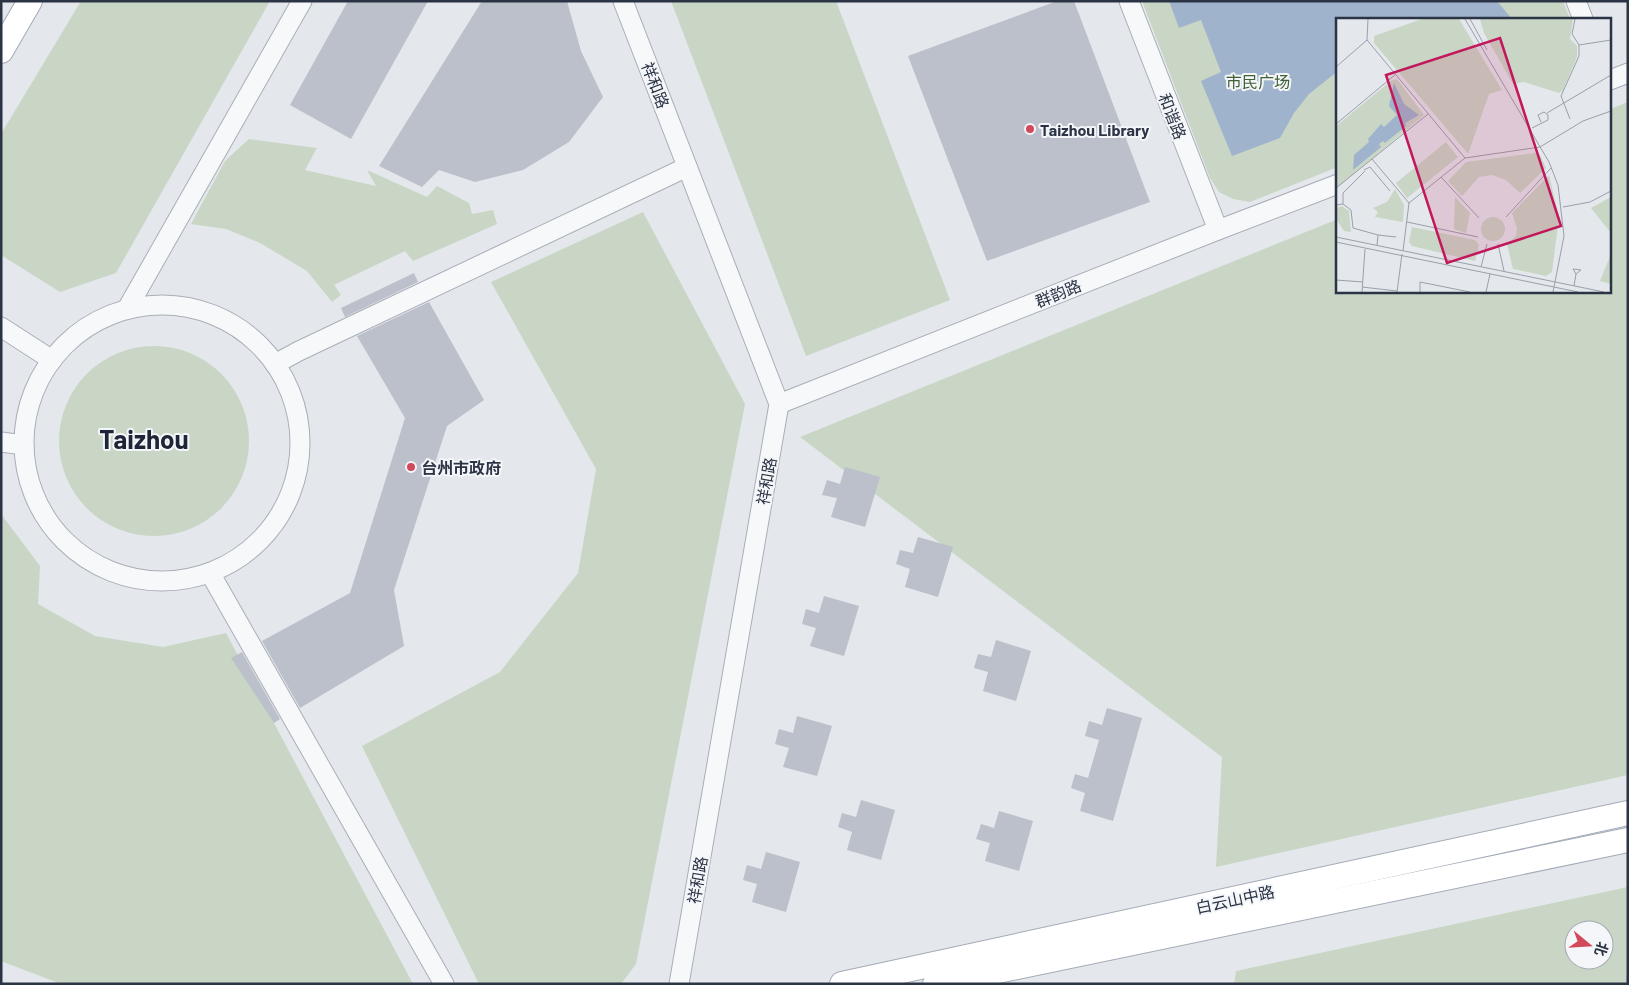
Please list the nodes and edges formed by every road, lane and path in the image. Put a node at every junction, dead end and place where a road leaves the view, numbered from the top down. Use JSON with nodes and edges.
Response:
{"nodes":[{"id":1,"x":30,"y":1,"type":"edge"},
{"id":2,"x":302,"y":1,"type":"edge"},
{"id":3,"x":623,"y":1,"type":"edge"},
{"id":4,"x":1129,"y":1,"type":"edge"},
{"id":5,"x":1576,"y":1,"type":"edge"},
{"id":6,"x":1583,"y":18,"type":"edge"},
{"id":7,"x":1,"y":51,"type":"edge"},
{"id":8,"x":1628,"y":73,"type":"edge"},
{"id":9,"x":1612,"y":79,"type":"edge"},
{"id":10,"x":687,"y":166,"type":"junction"},
{"id":11,"x":1336,"y":185,"type":"edge"},
{"id":12,"x":1218,"y":230,"type":"junction"},
{"id":13,"x":127,"y":310,"type":"junction"},
{"id":14,"x":1,"y":327,"type":"edge"},
{"id":15,"x":52,"y":360,"type":"junction"},
{"id":16,"x":275,"y":364,"type":"junction"},
{"id":17,"x":779,"y":404,"type":"junction"},
{"id":18,"x":1,"y":442,"type":"edge"},
{"id":19,"x":24,"y":445,"type":"junction"},
{"id":20,"x":210,"y":574,"type":"junction"},
{"id":21,"x":1628,"y":813,"type":"edge"},
{"id":22,"x":1623,"y":841,"type":"edge"},
{"id":23,"x":444,"y":984,"type":"edge"},
{"id":24,"x":679,"y":984,"type":"edge"},
{"id":25,"x":842,"y":984,"type":"edge"},
{"id":26,"x":935,"y":984,"type":"edge"}],
"edges":[{"from":1,"to":7,"type":"main road"},
{"from":2,"to":13,"type":"street"},
{"from":3,"to":10,"type":"street","name":"祥和路"},
{"from":4,"to":12,"type":"street","name":"和谐路"},
{"from":5,"to":6,"type":"street"},
{"from":8,"to":9,"type":"street"},
{"from":10,"to":16,"type":"street"},
{"from":10,"to":17,"type":"street","name":"祥和路"},
{"from":11,"to":12,"type":"street","name":"群韵路"},
{"from":12,"to":17,"type":"street","name":"群韵路"},
{"from":13,"to":15,"type":"street"},
{"from":13,"to":16,"type":"street"},
{"from":14,"to":15,"type":"street"},
{"from":15,"to":19,"type":"street"},
{"from":16,"to":20,"type":"street"},
{"from":17,"to":24,"type":"street","name":"祥和路"},
{"from":18,"to":19,"type":"street"},
{"from":19,"to":20,"type":"street"},
{"from":20,"to":23,"type":"street"},
{"from":21,"to":25,"type":"main road","name":"白云山中路"},
{"from":22,"to":26,"type":"main road","name":"白云山中路"}]}
